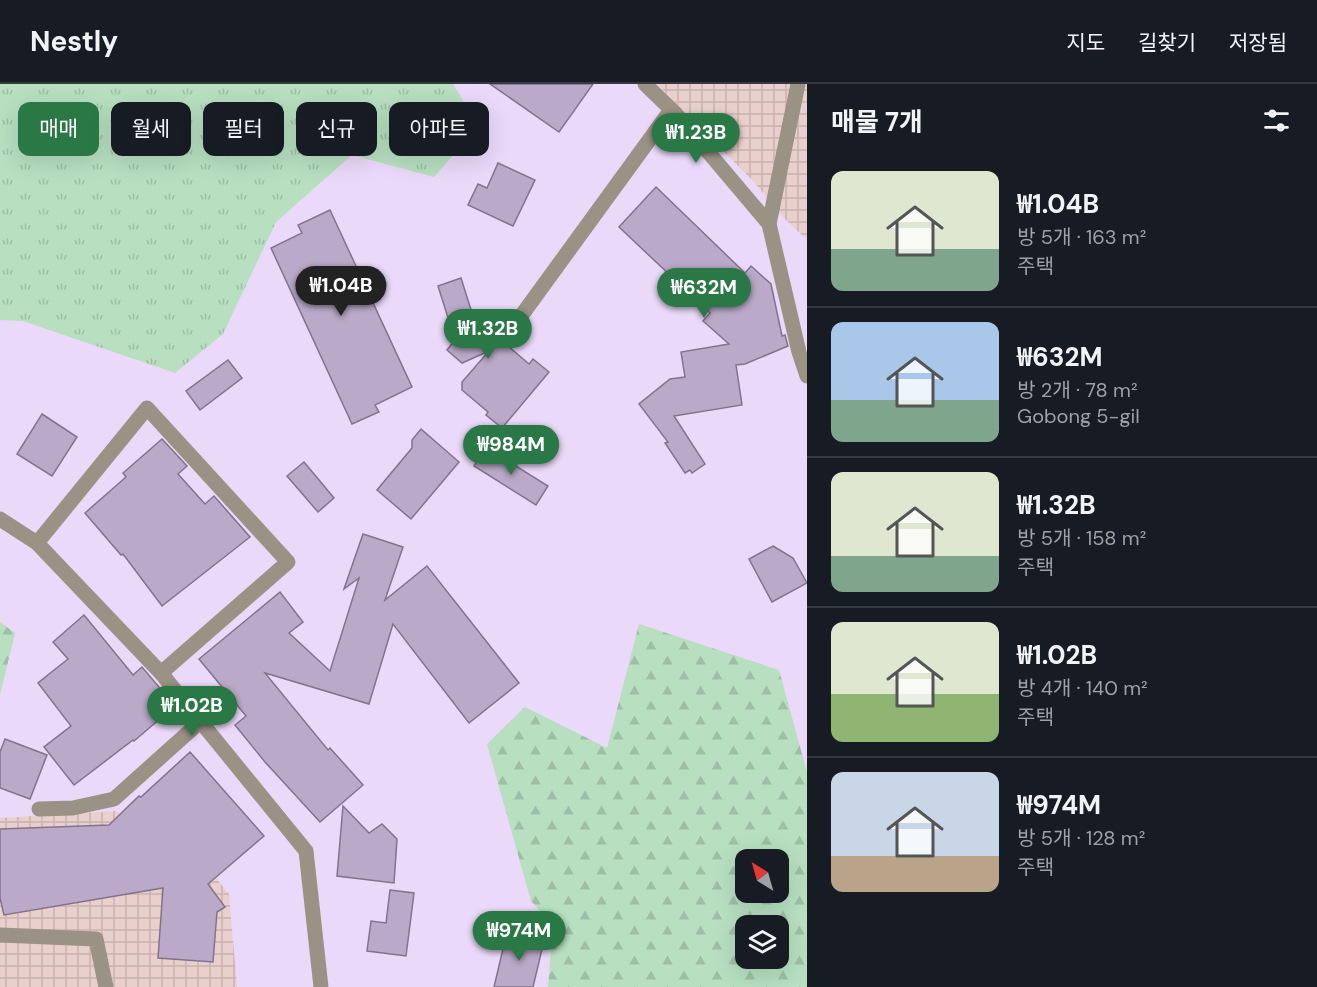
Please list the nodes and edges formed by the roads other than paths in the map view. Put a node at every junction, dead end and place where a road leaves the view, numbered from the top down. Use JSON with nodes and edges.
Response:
{"nodes":[{"id":1,"x":645,"y":84,"type":"edge"},
{"id":2,"x":798,"y":84,"type":"edge"},
{"id":3,"x":671,"y":110,"type":"junction"},
{"id":4,"x":769,"y":224,"type":"junction"},
{"id":5,"x":516,"y":323,"type":"dead end"},
{"id":6,"x":807,"y":376,"type":"edge"},
{"id":7,"x":0,"y":519,"type":"edge"},
{"id":8,"x":37,"y":543,"type":"junction"},
{"id":9,"x":161,"y":673,"type":"junction"},
{"id":10,"x":201,"y":721,"type":"junction"},
{"id":11,"x":39,"y":809,"type":"dead end"},
{"id":12,"x":0,"y":935,"type":"edge"},
{"id":13,"x":106,"y":987,"type":"edge"},
{"id":14,"x":321,"y":987,"type":"edge"}],
"edges":[{"from":1,"to":3,"type":"street"},
{"from":2,"to":4,"type":"street"},
{"from":3,"to":4,"type":"street"},
{"from":3,"to":5,"type":"street"},
{"from":4,"to":6,"type":"street"},
{"from":7,"to":8,"type":"street"},
{"from":8,"to":9,"type":"street"},
{"from":8,"to":9,"type":"street"},
{"from":9,"to":10,"type":"street"},
{"from":10,"to":11,"type":"street"},
{"from":10,"to":14,"type":"street"},
{"from":12,"to":13,"type":"street"}]}
